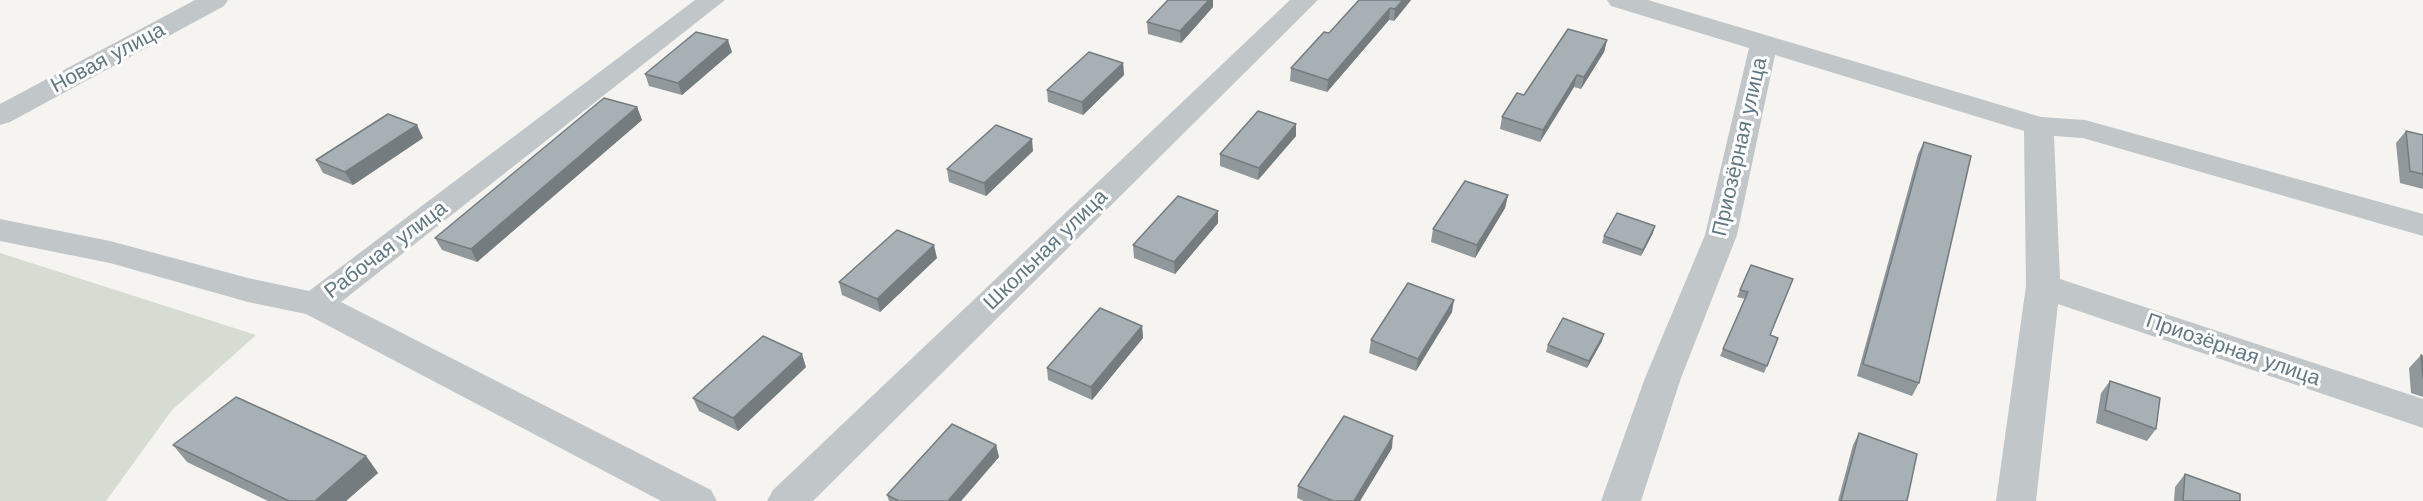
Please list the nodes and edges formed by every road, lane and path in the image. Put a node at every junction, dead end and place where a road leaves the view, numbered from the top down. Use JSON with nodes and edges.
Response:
{"nodes":[{"id":1,"x":215,"y":0,"type":"edge"},
{"id":2,"x":712,"y":0,"type":"edge"},
{"id":3,"x":1305,"y":0,"type":"edge"},
{"id":4,"x":1620,"y":0,"type":"edge"},
{"id":5,"x":1764,"y":42,"type":"junction"},
{"id":6,"x":0,"y":116,"type":"edge"},
{"id":7,"x":2039,"y":126,"type":"junction"},
{"id":8,"x":2423,"y":225,"type":"edge"},
{"id":9,"x":0,"y":230,"type":"edge"},
{"id":10,"x":2043,"y":286,"type":"junction"},
{"id":11,"x":315,"y":304,"type":"junction"},
{"id":12,"x":2423,"y":414,"type":"edge"},
{"id":13,"x":697,"y":501,"type":"edge"},
{"id":14,"x":787,"y":501,"type":"edge"},
{"id":15,"x":1621,"y":501,"type":"edge"},
{"id":16,"x":2016,"y":501,"type":"edge"}],
"edges":[{"from":1,"to":6,"type":"street","name":"Новая улица"},
{"from":2,"to":11,"type":"street","name":"Рабочая улица"},
{"from":3,"to":14,"type":"street","name":"Школьная улица"},
{"from":4,"to":5,"type":"street"},
{"from":5,"to":7,"type":"street","name":"Приозёрная улица"},
{"from":5,"to":15,"type":"street","name":"Приозёрная улица"},
{"from":7,"to":8,"type":"street","name":"Приозёрная улица"},
{"from":7,"to":10,"type":"street"},
{"from":9,"to":11,"type":"street"},
{"from":10,"to":12,"type":"street","name":"Приозёрная улица"},
{"from":10,"to":16,"type":"street"},
{"from":11,"to":13,"type":"street","name":"Рабочая улица"}]}
